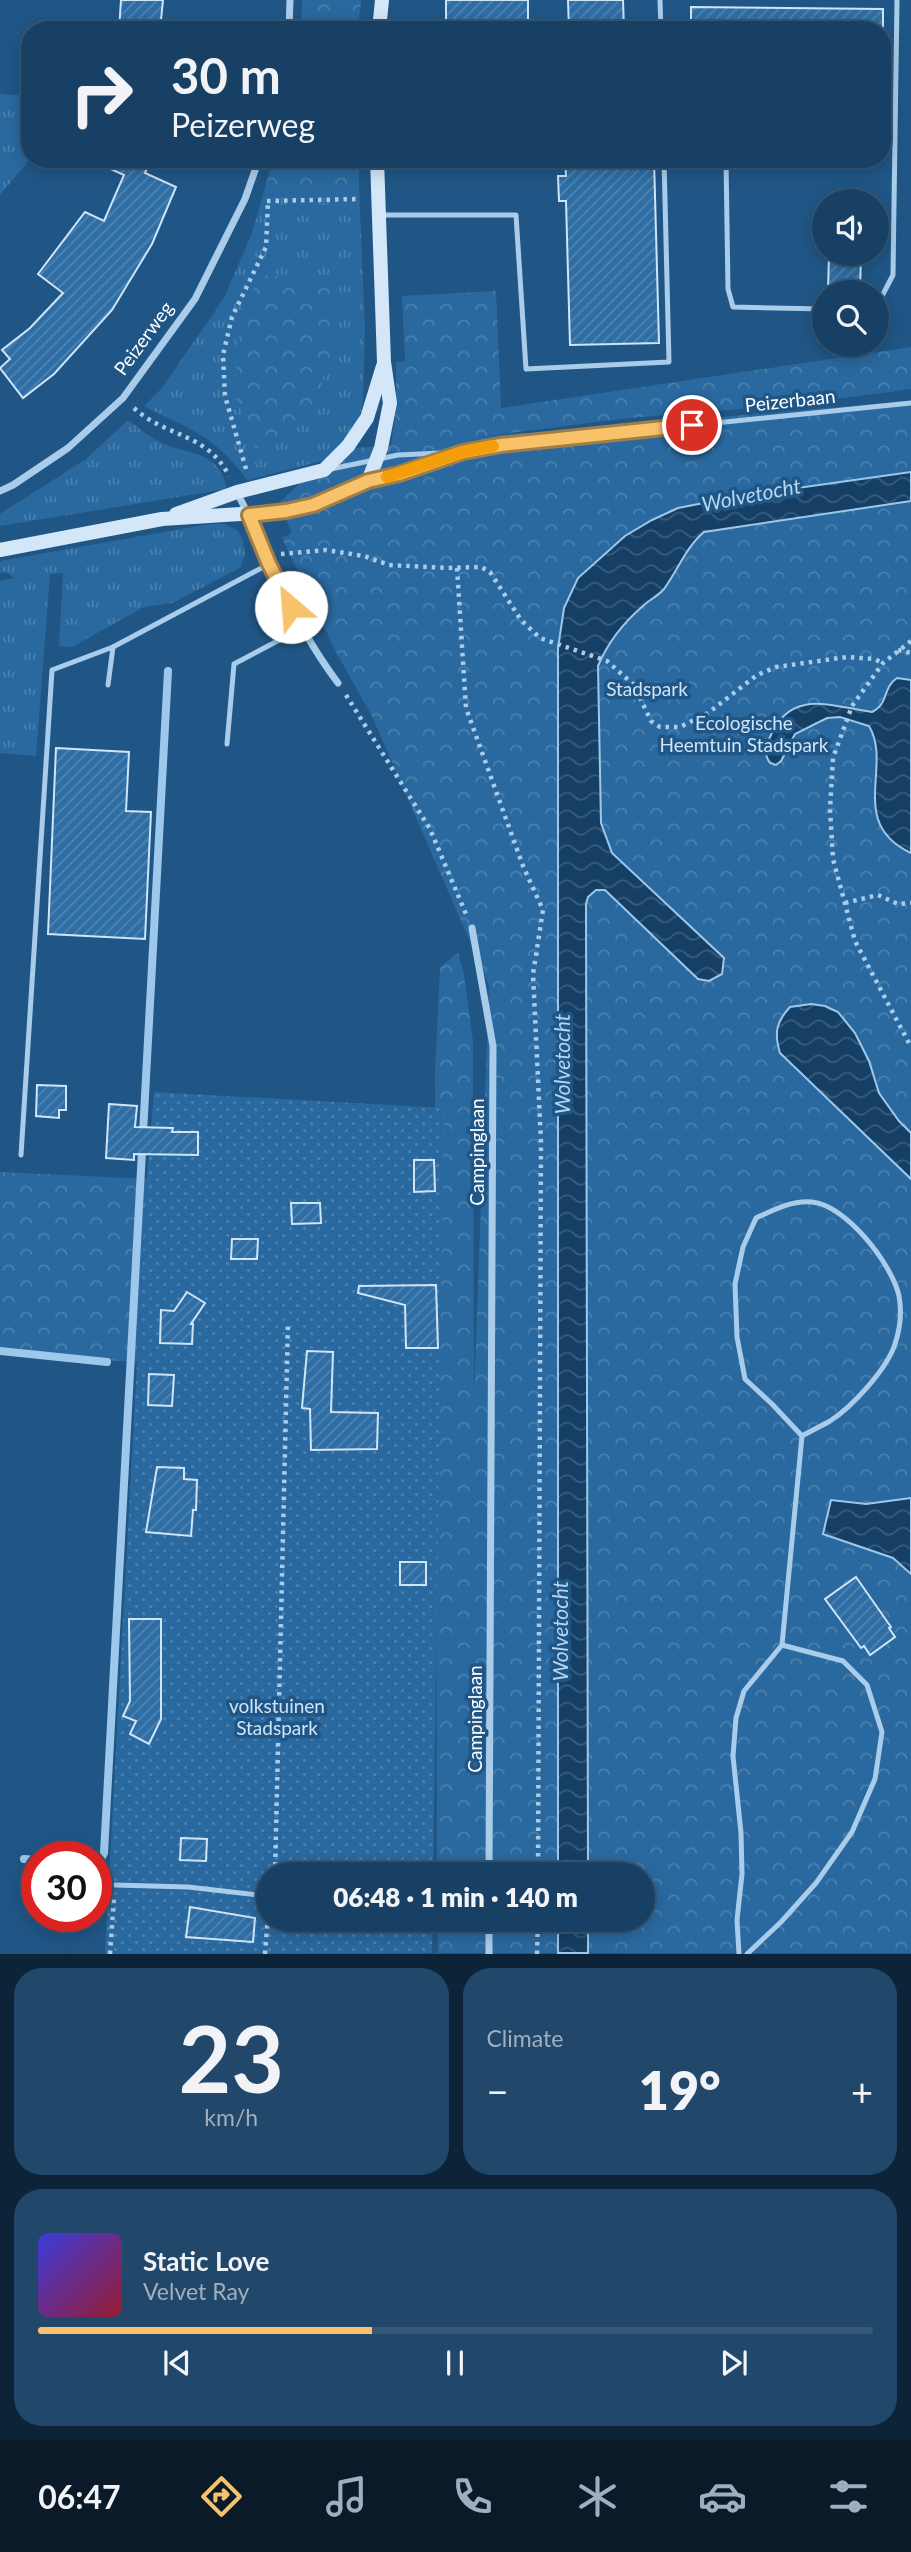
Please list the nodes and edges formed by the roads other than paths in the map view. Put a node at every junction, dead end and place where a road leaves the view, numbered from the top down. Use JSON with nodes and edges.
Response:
{"nodes":[{"id":1,"x":290,"y":0,"type":"edge"},
{"id":2,"x":382,"y":0,"type":"edge"},
{"id":3,"x":660,"y":0,"type":"edge"},
{"id":4,"x":897,"y":0,"type":"edge"},
{"id":5,"x":289,"y":21,"type":"edge"},
{"id":6,"x":380,"y":21,"type":"edge"},
{"id":7,"x":661,"y":21,"type":"edge"},
{"id":8,"x":891,"y":112,"type":"edge"},
{"id":9,"x":895,"y":112,"type":"junction"},
{"id":10,"x":257,"y":168,"type":"edge"},
{"id":11,"x":377,"y":168,"type":"edge"},
{"id":12,"x":664,"y":168,"type":"edge"},
{"id":13,"x":726,"y":168,"type":"edge"},
{"id":14,"x":377,"y":215,"type":"junction"},
{"id":15,"x":889,"y":283,"type":"edge"},
{"id":16,"x":812,"y":309,"type":"edge"},
{"id":17,"x":384,"y":362,"type":"junction"},
{"id":18,"x":911,"y":403,"type":"edge"},
{"id":19,"x":463,"y":452,"type":"junction"},
{"id":20,"x":377,"y":460,"type":"junction"},
{"id":21,"x":324,"y":470,"type":"junction"},
{"id":22,"x":368,"y":481,"type":"junction"},
{"id":23,"x":244,"y":490,"type":"junction"},
{"id":24,"x":0,"y":491,"type":"edge"},
{"id":25,"x":249,"y":515,"type":"junction"},
{"id":26,"x":162,"y":519,"type":"junction"},
{"id":27,"x":0,"y":550,"type":"edge"},
{"id":28,"x":269,"y":564,"type":"junction"},
{"id":29,"x":302,"y":628,"type":"junction"},
{"id":30,"x":113,"y":647,"type":"junction"},
{"id":31,"x":338,"y":683,"type":"road end"},
{"id":32,"x":108,"y":685,"type":"dead end"},
{"id":33,"x":227,"y":744,"type":"dead end"},
{"id":34,"x":472,"y":928,"type":"road end"},
{"id":35,"x":21,"y":1155,"type":"dead end"},
{"id":36,"x":802,"y":1436,"type":"junction"},
{"id":37,"x":782,"y":1645,"type":"junction"},
{"id":38,"x":489,"y":1862,"type":"edge"},
{"id":39,"x":115,"y":1885,"type":"road end"},
{"id":40,"x":256,"y":1895,"type":"edge"},
{"id":41,"x":489,"y":1932,"type":"edge"},
{"id":42,"x":489,"y":1954,"type":"edge"},
{"id":43,"x":738,"y":1954,"type":"edge"},
{"id":44,"x":747,"y":1954,"type":"edge"}],
"edges":[{"from":1,"to":5,"type":"street"},
{"from":2,"to":6,"type":"street"},
{"from":3,"to":7,"type":"lane"},
{"from":4,"to":9,"type":"lane"},
{"from":8,"to":9,"type":"lane"},
{"from":9,"to":15,"type":"lane"},
{"from":10,"to":24,"type":"street","name":"Peizerweg"},
{"from":11,"to":14,"type":"street"},
{"from":12,"to":14,"type":"lane"},
{"from":13,"to":16,"type":"lane"},
{"from":14,"to":17,"type":"street"},
{"from":17,"to":20,"type":"street"},
{"from":17,"to":21,"type":"street"},
{"from":18,"to":19,"type":"lane","name":"Peizerbaan"},
{"from":19,"to":20,"type":"lane","name":"Peizerbaan"},
{"from":19,"to":22,"type":"lane","name":"Peizerbaan"},
{"from":20,"to":21,"type":"lane"},
{"from":20,"to":22,"type":"street"},
{"from":21,"to":23,"type":"street"},
{"from":22,"to":25,"type":"street"},
{"from":23,"to":25,"type":"street"},
{"from":23,"to":26,"type":"street"},
{"from":25,"to":26,"type":"street"},
{"from":25,"to":28,"type":"street"},
{"from":26,"to":27,"type":"street"},
{"from":28,"to":29,"type":"street"},
{"from":28,"to":30,"type":"lane"},
{"from":29,"to":31,"type":"street"},
{"from":29,"to":33,"type":"lane"},
{"from":30,"to":32,"type":"lane"},
{"from":30,"to":35,"type":"lane"},
{"from":34,"to":38,"type":"street","name":"Campinglaan"},
{"from":36,"to":36,"type":"lane"},
{"from":36,"to":37,"type":"lane"},
{"from":37,"to":43,"type":"lane"},
{"from":37,"to":44,"type":"lane"},
{"from":39,"to":40,"type":"lane"},
{"from":41,"to":42,"type":"street"}]}
